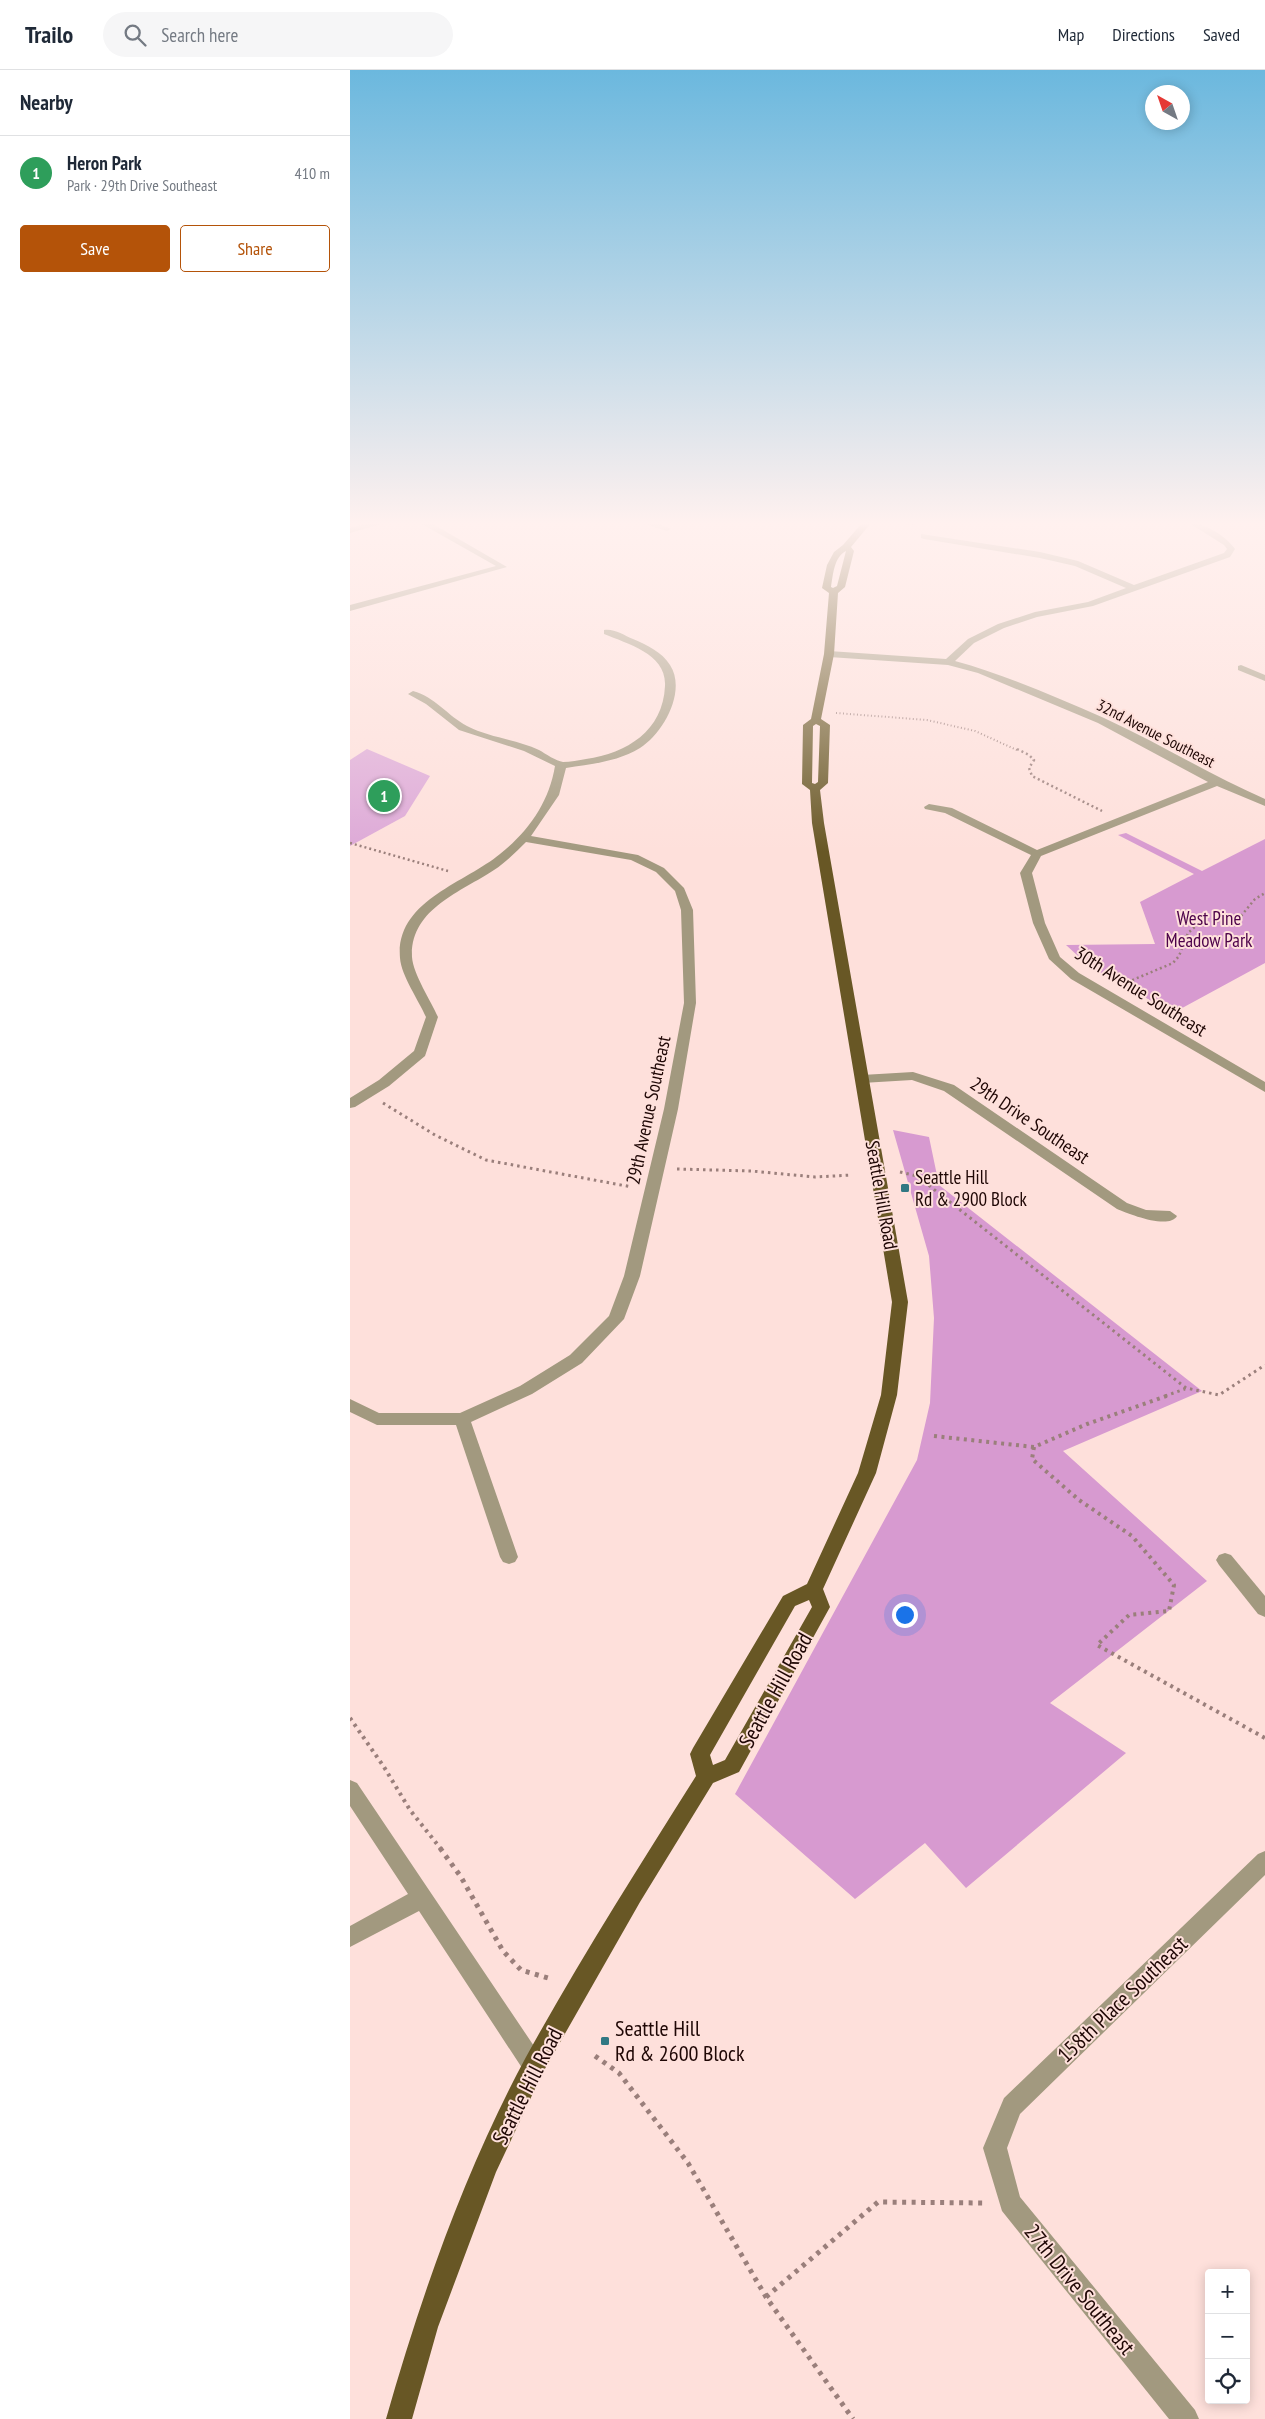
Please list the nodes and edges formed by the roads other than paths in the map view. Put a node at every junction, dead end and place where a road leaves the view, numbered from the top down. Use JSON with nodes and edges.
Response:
{"nodes":[{"id":1,"x":608,"y":633,"type":"edge"},
{"id":2,"x":831,"y":633,"type":"edge"},
{"id":3,"x":987,"y":633,"type":"edge"},
{"id":4,"x":829,"y":654,"type":"junction"},
{"id":5,"x":948,"y":662,"type":"junction"},
{"id":6,"x":1241,"y":668,"type":"dead end"},
{"id":7,"x":1265,"y":678,"type":"edge"},
{"id":8,"x":413,"y":694,"type":"dead end"},
{"id":9,"x":816,"y":720,"type":"junction"},
{"id":10,"x":560,"y":765,"type":"junction"},
{"id":11,"x":1217,"y":782,"type":"junction"},
{"id":12,"x":815,"y":789,"type":"junction"},
{"id":13,"x":1265,"y":803,"type":"edge"},
{"id":14,"x":929,"y":807,"type":"dead end"},
{"id":15,"x":524,"y":838,"type":"junction"},
{"id":16,"x":1037,"y":854,"type":"junction"},
{"id":17,"x":862,"y":1080,"type":"junction"},
{"id":18,"x":1265,"y":1088,"type":"edge"},
{"id":19,"x":350,"y":1104,"type":"edge"},
{"id":20,"x":1170,"y":1216,"type":"dead end"},
{"id":21,"x":350,"y":1405,"type":"edge"},
{"id":22,"x":462,"y":1419,"type":"junction"},
{"id":23,"x":509,"y":1557,"type":"dead end"},
{"id":24,"x":1225,"y":1560,"type":"dead end"},
{"id":25,"x":814,"y":1589,"type":"junction"},
{"id":26,"x":1265,"y":1609,"type":"edge"},
{"id":27,"x":706,"y":1777,"type":"junction"},
{"id":28,"x":350,"y":1789,"type":"edge"},
{"id":29,"x":1265,"y":1861,"type":"edge"},
{"id":30,"x":422,"y":1898,"type":"junction"},
{"id":31,"x":350,"y":1937,"type":"edge"},
{"id":32,"x":534,"y":2066,"type":"junction"},
{"id":33,"x":995,"y":2148,"type":"joint"},
{"id":34,"x":399,"y":2419,"type":"edge"},
{"id":35,"x":1186,"y":2419,"type":"edge"}],
"edges":[{"from":1,"to":10,"type":"street"},
{"from":2,"to":4,"type":"main road","name":"Seattle Hill Road"},
{"from":3,"to":5,"type":"street"},
{"from":4,"to":5,"type":"street","name":"32nd Avenue Southeast"},
{"from":4,"to":9,"type":"main road","name":"Seattle Hill Road"},
{"from":5,"to":11,"type":"street","name":"32nd Avenue Southeast"},
{"from":6,"to":7,"type":"street"},
{"from":8,"to":10,"type":"street"},
{"from":9,"to":12,"type":"main road","name":"Seattle Hill Road"},
{"from":9,"to":12,"type":"main road","name":"Seattle Hill Road"},
{"from":10,"to":15,"type":"street"},
{"from":11,"to":13,"type":"street","name":"32nd Avenue Southeast"},
{"from":11,"to":16,"type":"street"},
{"from":12,"to":17,"type":"main road","name":"Seattle Hill Road"},
{"from":14,"to":16,"type":"street"},
{"from":15,"to":19,"type":"street"},
{"from":15,"to":22,"type":"street","name":"29th Avenue Southeast"},
{"from":16,"to":18,"type":"street","name":"30th Avenue Southeast"},
{"from":17,"to":20,"type":"street","name":"29th Drive Southeast"},
{"from":17,"to":25,"type":"main road","name":"Seattle Hill Road"},
{"from":21,"to":22,"type":"street"},
{"from":22,"to":23,"type":"street"},
{"from":24,"to":26,"type":"street"},
{"from":25,"to":27,"type":"main road","name":"Seattle Hill Road"},
{"from":25,"to":27,"type":"main road","name":"Seattle Hill Road"},
{"from":27,"to":32,"type":"main road","name":"Seattle Hill Road"},
{"from":28,"to":30,"type":"street"},
{"from":29,"to":33,"type":"street","name":"158th Place Southeast"},
{"from":30,"to":31,"type":"street"},
{"from":30,"to":32,"type":"street"},
{"from":32,"to":34,"type":"main road","name":"Seattle Hill Road"},
{"from":33,"to":35,"type":"street","name":"27th Drive Southeast"}]}
